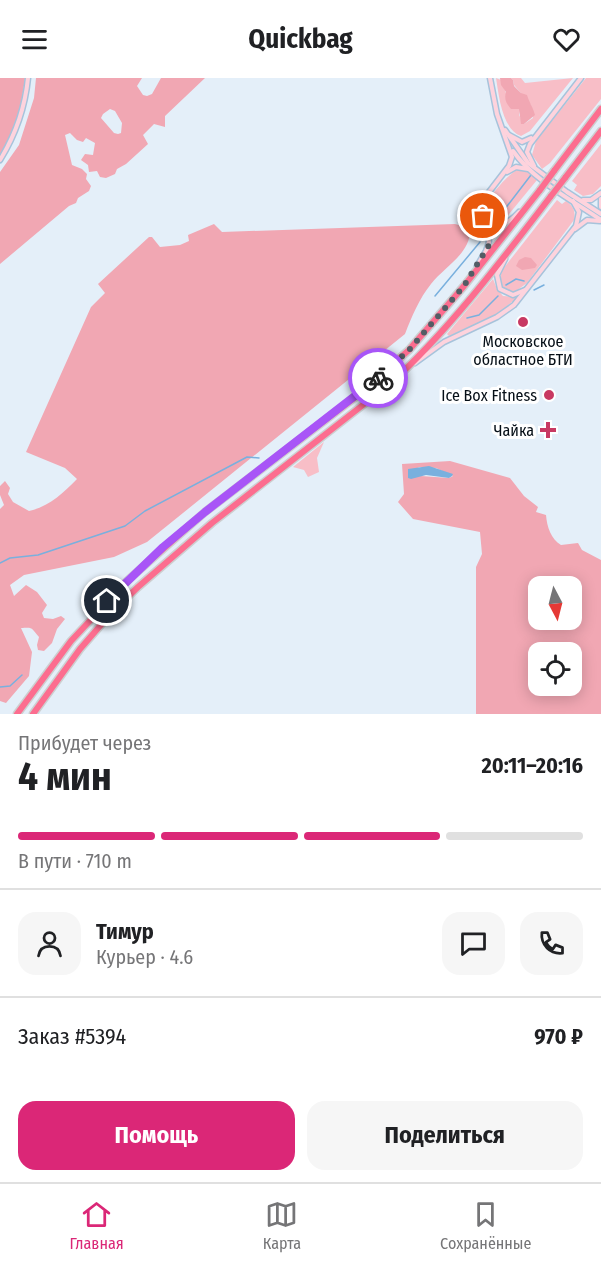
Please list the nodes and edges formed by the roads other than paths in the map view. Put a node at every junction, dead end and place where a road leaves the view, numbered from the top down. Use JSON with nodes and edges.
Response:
{"nodes":[{"id":1,"x":28,"y":78,"type":"edge"},
{"id":2,"x":490,"y":78,"type":"edge"},
{"id":3,"x":581,"y":78,"type":"edge"},
{"id":4,"x":601,"y":109,"type":"edge"},
{"id":5,"x":501,"y":124,"type":"junction"},
{"id":6,"x":601,"y":131,"type":"edge"},
{"id":7,"x":536,"y":133,"type":"junction"},
{"id":8,"x":508,"y":134,"type":"junction"},
{"id":9,"x":508,"y":143,"type":"junction"},
{"id":10,"x":0,"y":160,"type":"edge"},
{"id":11,"x":534,"y":170,"type":"junction"},
{"id":12,"x":502,"y":177,"type":"junction"},
{"id":13,"x":601,"y":193,"type":"edge"},
{"id":14,"x":601,"y":199,"type":"edge"},
{"id":15,"x":579,"y":200,"type":"junction"},
{"id":16,"x":573,"y":201,"type":"junction"},
{"id":17,"x":530,"y":203,"type":"junction"},
{"id":18,"x":601,"y":207,"type":"edge"},
{"id":19,"x":482,"y":213,"type":"junction"},
{"id":20,"x":601,"y":214,"type":"edge"},
{"id":21,"x":601,"y":221,"type":"edge"},
{"id":22,"x":570,"y":233,"type":"junction"},
{"id":23,"x":515,"y":243,"type":"junction"},
{"id":24,"x":530,"y":285,"type":"junction"},
{"id":25,"x":464,"y":286,"type":"junction"},
{"id":26,"x":402,"y":372,"type":"junction"},
{"id":27,"x":17,"y":714,"type":"edge"},
{"id":28,"x":33,"y":714,"type":"edge"}],
"edges":[{"from":1,"to":10,"type":"street"},
{"from":2,"to":5,"type":"street"},
{"from":3,"to":7,"type":"street"},
{"from":4,"to":17,"type":"highway","bridge":true},
{"from":5,"to":8,"type":"street"},
{"from":5,"to":9,"type":"street"},
{"from":6,"to":23,"type":"highway","bridge":true},
{"from":7,"to":8,"type":"street"},
{"from":7,"to":11,"type":"street"},
{"from":8,"to":11,"type":"street"},
{"from":9,"to":11,"type":"street"},
{"from":9,"to":12,"type":"street"},
{"from":11,"to":12,"type":"street"},
{"from":11,"to":15,"type":"street"},
{"from":11,"to":16,"type":"street"},
{"from":12,"to":19,"type":"street"},
{"from":13,"to":15,"type":"street"},
{"from":14,"to":18,"type":"street"},
{"from":15,"to":20,"type":"street"},
{"from":16,"to":21,"type":"street"},
{"from":16,"to":22,"type":"street"},
{"from":17,"to":19,"type":"street"},
{"from":17,"to":25,"type":"highway"},
{"from":19,"to":25,"type":"street"},
{"from":21,"to":22,"type":"street"},
{"from":22,"to":24,"type":"street"},
{"from":23,"to":24,"type":"street"},
{"from":23,"to":26,"type":"highway"},
{"from":24,"to":26,"type":"street"},
{"from":25,"to":27,"type":"highway"},
{"from":26,"to":28,"type":"highway"}]}
